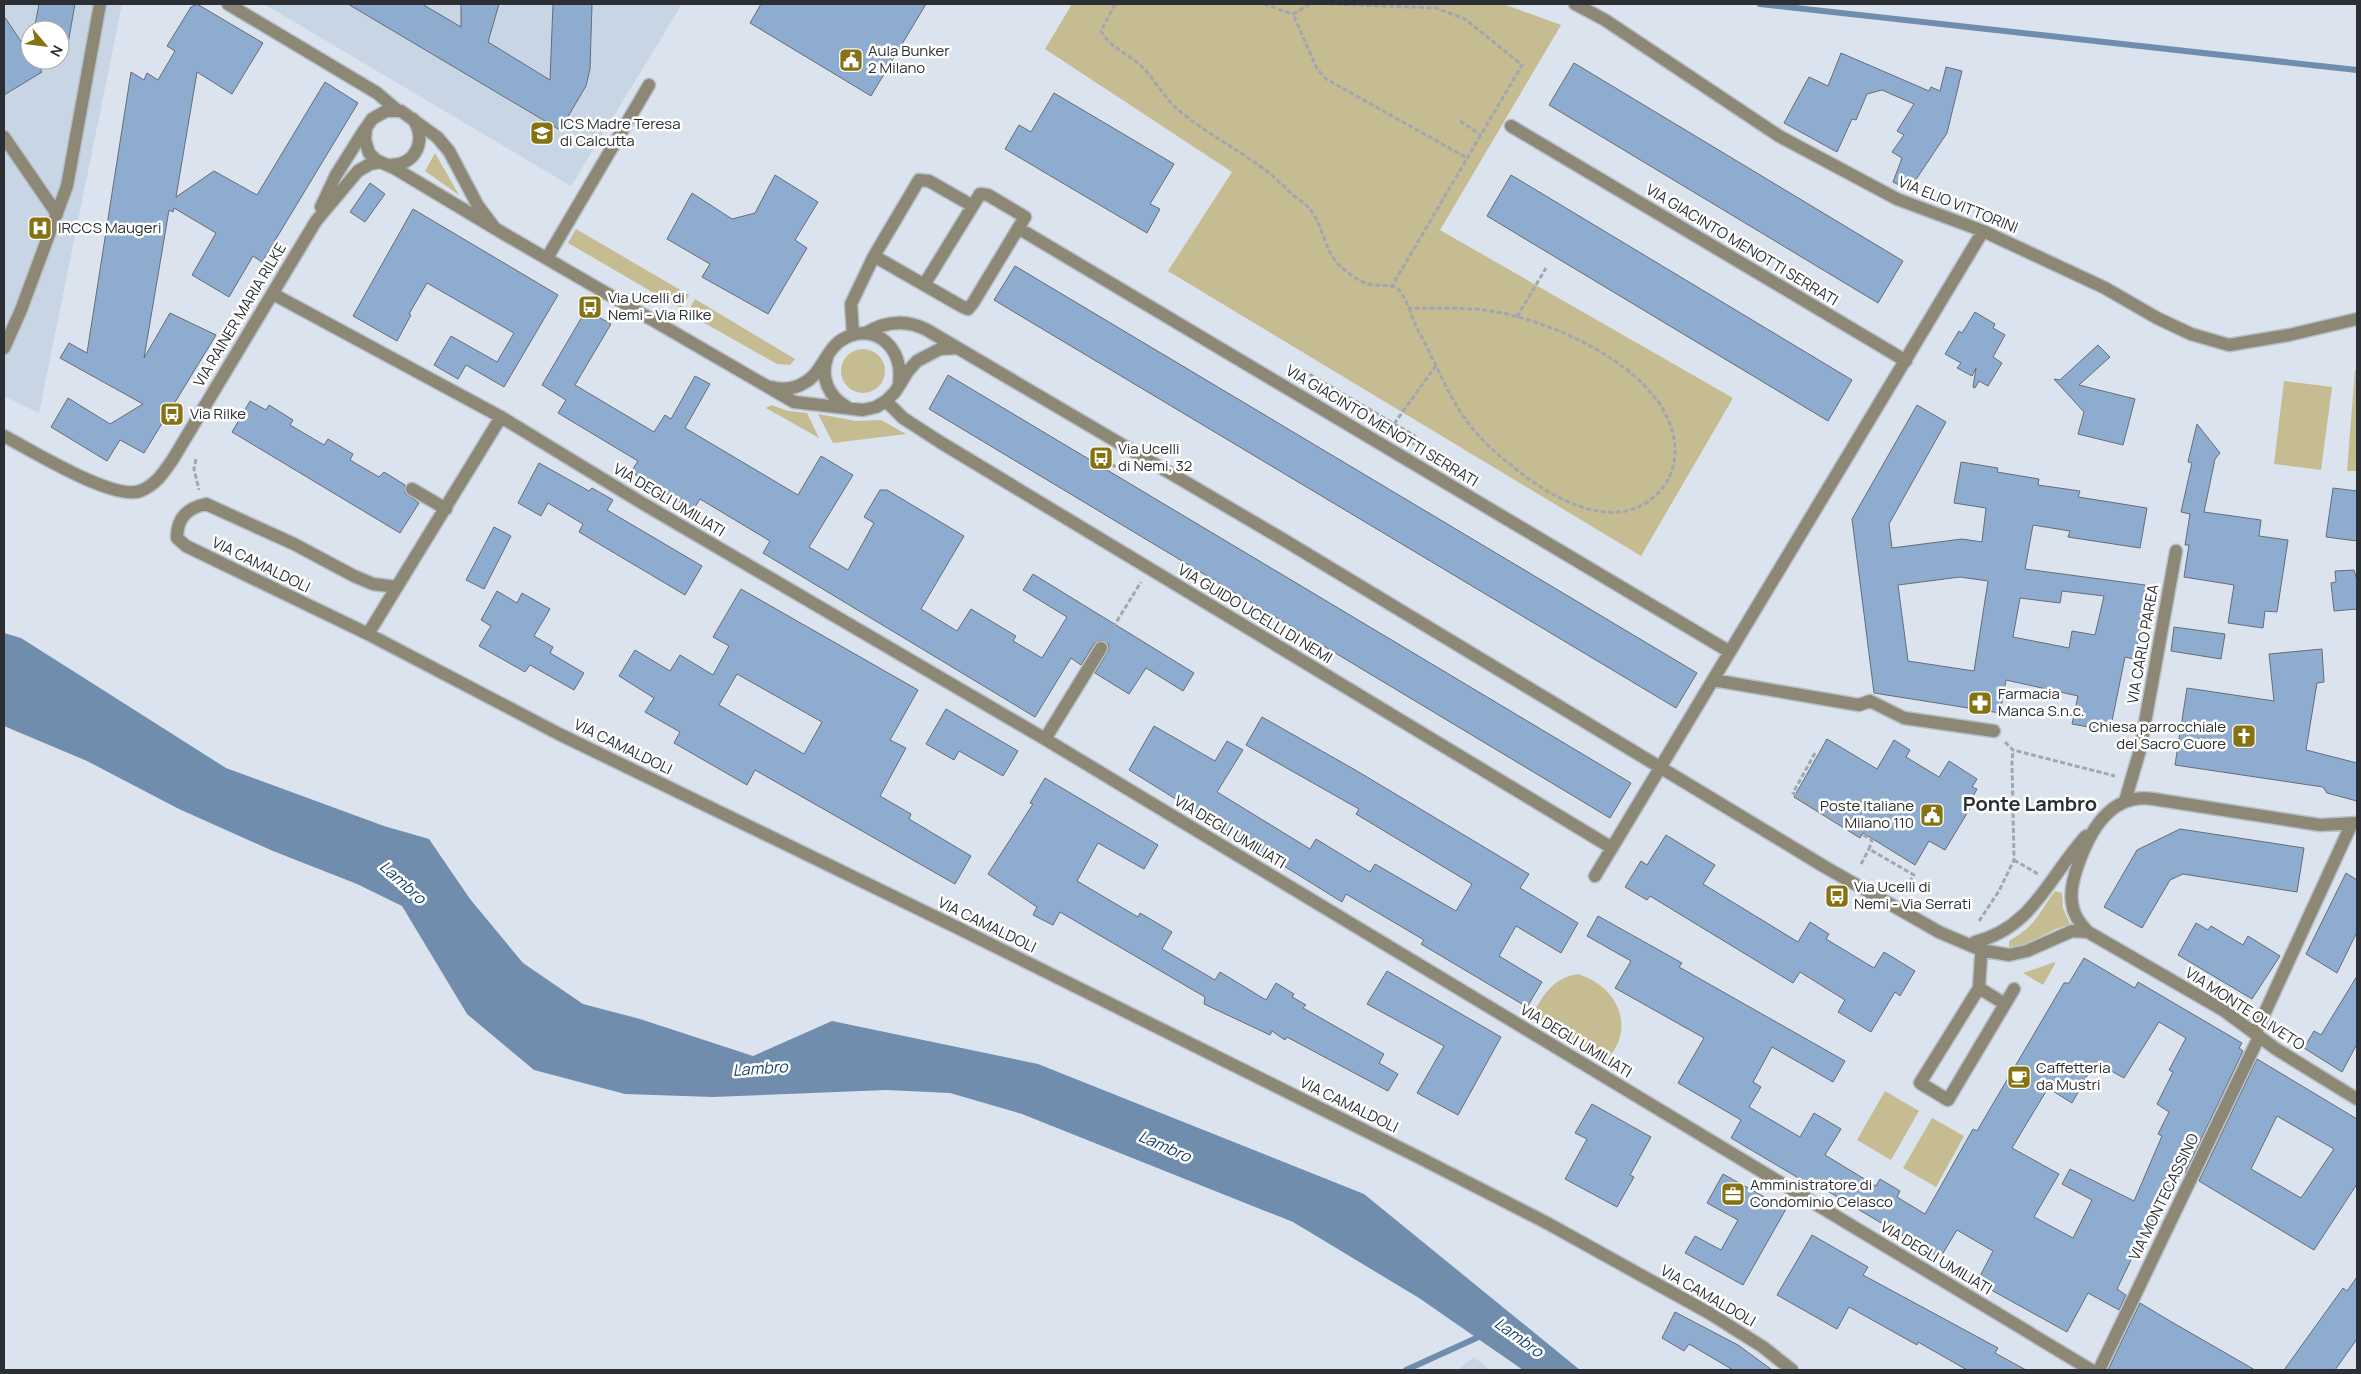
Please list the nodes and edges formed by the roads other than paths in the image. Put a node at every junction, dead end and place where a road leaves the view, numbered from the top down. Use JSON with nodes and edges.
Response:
{"nodes":[{"id":1,"x":100,"y":4,"type":"edge"},
{"id":2,"x":228,"y":4,"type":"edge"},
{"id":3,"x":1575,"y":4,"type":"edge"},
{"id":4,"x":649,"y":85,"type":"dead end"},
{"id":5,"x":403,"y":113,"type":"junction"},
{"id":6,"x":369,"y":124,"type":"junction"},
{"id":7,"x":1511,"y":126,"type":"dead end"},
{"id":8,"x":4,"y":137,"type":"edge"},
{"id":9,"x":382,"y":163,"type":"junction"},
{"id":10,"x":971,"y":205,"type":"junction"},
{"id":11,"x":57,"y":214,"type":"junction"},
{"id":12,"x":316,"y":221,"type":"junction"},
{"id":13,"x":494,"y":227,"type":"junction"},
{"id":14,"x":1018,"y":228,"type":"junction"},
{"id":15,"x":1983,"y":232,"type":"junction"},
{"id":16,"x":874,"y":256,"type":"junction"},
{"id":17,"x":547,"y":258,"type":"junction"},
{"id":18,"x":924,"y":284,"type":"junction"},
{"id":19,"x":272,"y":294,"type":"junction"},
{"id":20,"x":2357,"y":319,"type":"edge"},
{"id":21,"x":860,"y":334,"type":"junction"},
{"id":22,"x":4,"y":348,"type":"edge"},
{"id":23,"x":957,"y":348,"type":"junction"},
{"id":24,"x":828,"y":354,"type":"junction"},
{"id":25,"x":1906,"y":361,"type":"junction"},
{"id":26,"x":759,"y":383,"type":"junction"},
{"id":27,"x":895,"y":391,"type":"junction"},
{"id":28,"x":886,"y":401,"type":"junction"},
{"id":29,"x":849,"y":407,"type":"junction"},
{"id":30,"x":501,"y":418,"type":"junction"},
{"id":31,"x":4,"y":436,"type":"edge"},
{"id":32,"x":412,"y":488,"type":"dead end"},
{"id":33,"x":446,"y":509,"type":"junction"},
{"id":34,"x":2176,"y":551,"type":"dead end"},
{"id":35,"x":397,"y":587,"type":"junction"},
{"id":36,"x":368,"y":634,"type":"junction"},
{"id":37,"x":1101,"y":648,"type":"road end"},
{"id":38,"x":1730,"y":652,"type":"junction"},
{"id":39,"x":1713,"y":680,"type":"junction"},
{"id":40,"x":1994,"y":731,"type":"road end"},
{"id":41,"x":1045,"y":739,"type":"junction"},
{"id":42,"x":1661,"y":768,"type":"junction"},
{"id":43,"x":2125,"y":802,"type":"junction"},
{"id":44,"x":2355,"y":823,"type":"edge"},
{"id":45,"x":2096,"y":824,"type":"junction"},
{"id":46,"x":1612,"y":848,"type":"junction"},
{"id":47,"x":1595,"y":876,"type":"dead end"},
{"id":48,"x":2088,"y":932,"type":"junction"},
{"id":49,"x":1981,"y":945,"type":"junction"},
{"id":50,"x":1979,"y":988,"type":"junction"},
{"id":51,"x":2014,"y":989,"type":"dead end"},
{"id":52,"x":2005,"y":1004,"type":"junction"},
{"id":53,"x":2257,"y":1036,"type":"junction"},
{"id":54,"x":2357,"y":1099,"type":"edge"},
{"id":55,"x":1792,"y":1370,"type":"edge"},
{"id":56,"x":2091,"y":1370,"type":"edge"},
{"id":57,"x":2099,"y":1370,"type":"edge"}],
"edges":[{"from":1,"to":11,"type":"street"},
{"from":2,"to":5,"type":"street"},
{"from":3,"to":15,"type":"street","name":"VIA ELIO VITTORINI"},
{"from":4,"to":17,"type":"street"},
{"from":5,"to":6,"type":"street"},
{"from":5,"to":9,"type":"street"},
{"from":5,"to":13,"type":"street"},
{"from":6,"to":9,"type":"street"},
{"from":6,"to":12,"type":"street","name":"VIA RAINER MARIA RILKE"},
{"from":7,"to":25,"type":"street","name":"VIA GIACINTO MENOTTI SERRATI"},
{"from":8,"to":11,"type":"street"},
{"from":9,"to":12,"type":"street","name":"VIA RAINER MARIA RILKE"},
{"from":9,"to":13,"type":"street"},
{"from":10,"to":14,"type":"street"},
{"from":10,"to":16,"type":"street"},
{"from":10,"to":18,"type":"street"},
{"from":11,"to":22,"type":"street"},
{"from":12,"to":19,"type":"street","name":"VIA RAINER MARIA RILKE"},
{"from":13,"to":17,"type":"street"},
{"from":14,"to":18,"type":"street"},
{"from":14,"to":38,"type":"street","name":"VIA GIACINTO MENOTTI SERRATI"},
{"from":15,"to":20,"type":"street","name":"VIA ELIO VITTORINI"},
{"from":15,"to":25,"type":"street"},
{"from":16,"to":18,"type":"street"},
{"from":16,"to":21,"type":"street"},
{"from":17,"to":26,"type":"street"},
{"from":19,"to":30,"type":"street","name":"VIA DEGLI UMILIATI"},
{"from":19,"to":31,"type":"street","name":"VIA RAINER MARIA RILKE"},
{"from":21,"to":23,"type":"street"},
{"from":21,"to":24,"type":"street"},
{"from":21,"to":27,"type":"street"},
{"from":23,"to":27,"type":"street"},
{"from":23,"to":42,"type":"street"},
{"from":24,"to":26,"type":"street"},
{"from":24,"to":29,"type":"street"},
{"from":25,"to":38,"type":"street"},
{"from":26,"to":29,"type":"street"},
{"from":27,"to":28,"type":"street"},
{"from":28,"to":29,"type":"street"},
{"from":28,"to":46,"type":"street","name":"VIA GUIDO UCELLI DI NEMI"},
{"from":30,"to":33,"type":"street"},
{"from":30,"to":41,"type":"street","name":"VIA DEGLI UMILIATI"},
{"from":32,"to":33,"type":"street"},
{"from":33,"to":35,"type":"street"},
{"from":34,"to":43,"type":"street","name":"VIA CARLO PAREA"},
{"from":35,"to":36,"type":"street"},
{"from":35,"to":36,"type":"street","name":"VIA CAMALDOLI"},
{"from":36,"to":55,"type":"street","name":"VIA CAMALDOLI"},
{"from":37,"to":41,"type":"street"},
{"from":38,"to":39,"type":"street"},
{"from":39,"to":40,"type":"street"},
{"from":39,"to":42,"type":"street"},
{"from":41,"to":56,"type":"street","name":"VIA DEGLI UMILIATI"},
{"from":42,"to":46,"type":"street"},
{"from":42,"to":49,"type":"street"},
{"from":43,"to":44,"type":"street"},
{"from":43,"to":45,"type":"street"},
{"from":44,"to":53,"type":"street","name":"VIA MONTECASSINO"},
{"from":45,"to":48,"type":"street"},
{"from":45,"to":49,"type":"street"},
{"from":46,"to":47,"type":"street"},
{"from":48,"to":49,"type":"street"},
{"from":48,"to":53,"type":"street","name":"VIA MONTE OLIVETO"},
{"from":49,"to":50,"type":"street"},
{"from":50,"to":52,"type":"street"},
{"from":50,"to":52,"type":"street"},
{"from":51,"to":52,"type":"street"},
{"from":53,"to":54,"type":"street","name":"VIA MONTE OLIVETO"},
{"from":53,"to":57,"type":"street","name":"VIA MONTECASSINO"}]}
